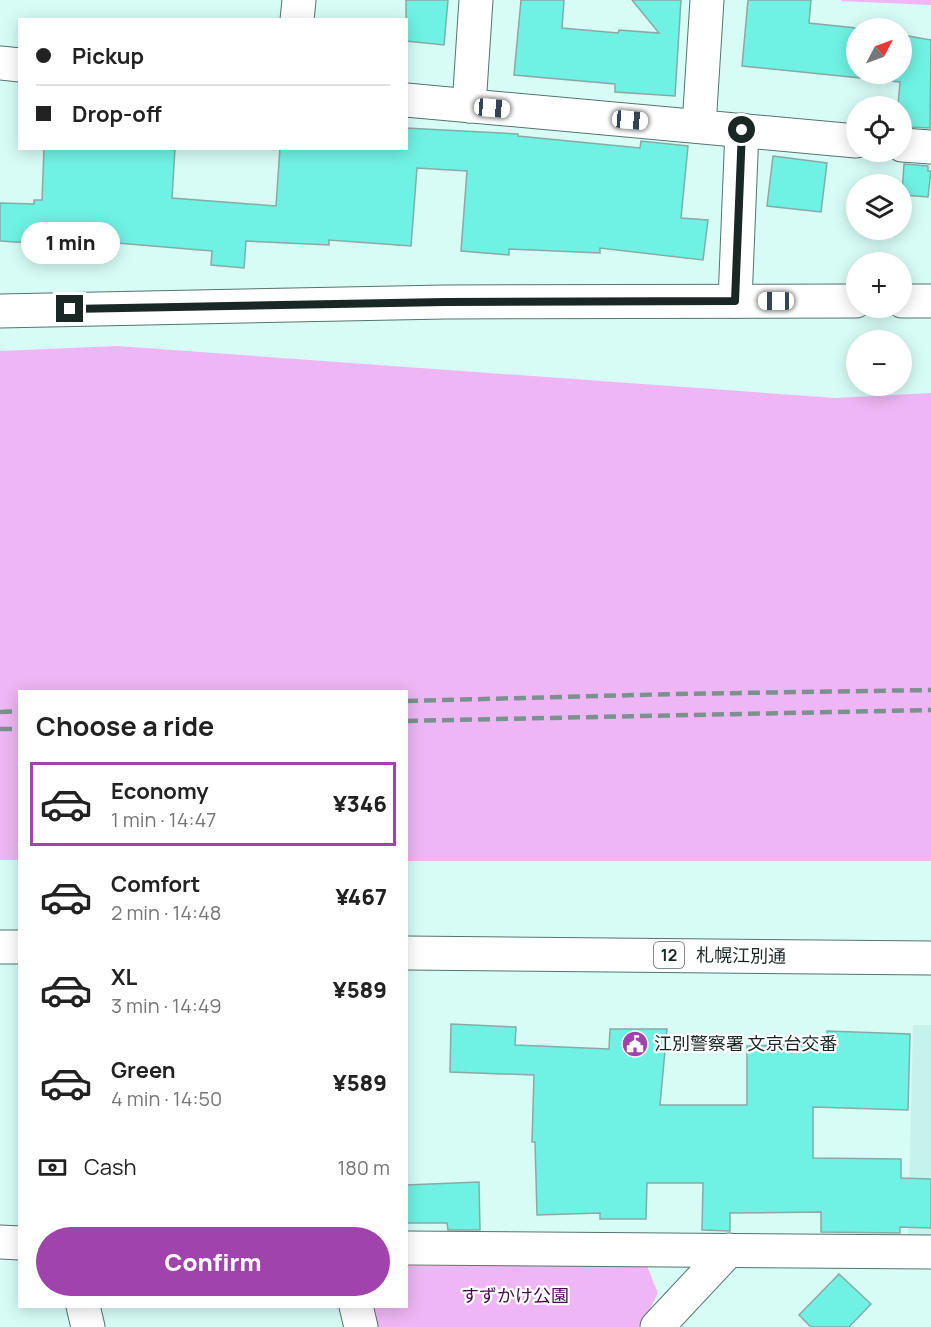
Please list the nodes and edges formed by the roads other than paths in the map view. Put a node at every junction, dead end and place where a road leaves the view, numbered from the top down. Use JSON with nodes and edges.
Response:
{"nodes":[{"id":1,"x":299,"y":0,"type":"edge"},
{"id":2,"x":476,"y":0,"type":"edge"},
{"id":3,"x":707,"y":0,"type":"edge"},
{"id":4,"x":297,"y":18,"type":"edge"},
{"id":5,"x":0,"y":63,"type":"edge"},
{"id":6,"x":18,"y":65,"type":"edge"},
{"id":7,"x":408,"y":100,"type":"edge"},
{"id":8,"x":469,"y":106,"type":"junction"},
{"id":9,"x":699,"y":126,"type":"junction"},
{"id":10,"x":742,"y":130,"type":"junction"},
{"id":11,"x":846,"y":140,"type":"edge"},
{"id":12,"x":912,"y":146,"type":"edge"},
{"id":13,"x":931,"y":147,"type":"edge"},
{"id":14,"x":735,"y":301,"type":"junction"},
{"id":15,"x":846,"y":301,"type":"edge"},
{"id":16,"x":912,"y":301,"type":"edge"},
{"id":17,"x":931,"y":301,"type":"edge"},
{"id":18,"x":0,"y":311,"type":"edge"},
{"id":19,"x":0,"y":947,"type":"edge"},
{"id":20,"x":18,"y":947,"type":"edge"},
{"id":21,"x":408,"y":953,"type":"edge"},
{"id":22,"x":931,"y":958,"type":"edge"},
{"id":23,"x":0,"y":1242,"type":"edge"},
{"id":24,"x":18,"y":1243,"type":"edge"},
{"id":25,"x":408,"y":1248,"type":"edge"},
{"id":26,"x":729,"y":1250,"type":"junction"},
{"id":27,"x":931,"y":1252,"type":"edge"},
{"id":28,"x":83,"y":1308,"type":"edge"},
{"id":29,"x":356,"y":1308,"type":"edge"},
{"id":30,"x":88,"y":1327,"type":"edge"},
{"id":31,"x":361,"y":1327,"type":"edge"},
{"id":32,"x":657,"y":1327,"type":"edge"}],
"edges":[{"from":1,"to":4,"type":"main road"},
{"from":2,"to":8,"type":"main road"},
{"from":3,"to":9,"type":"main road"},
{"from":5,"to":6,"type":"main road"},
{"from":7,"to":8,"type":"main road"},
{"from":8,"to":9,"type":"main road"},
{"from":9,"to":10,"type":"main road"},
{"from":10,"to":11,"type":"main road"},
{"from":10,"to":14,"type":"main road"},
{"from":12,"to":13,"type":"main road"},
{"from":14,"to":15,"type":"main road"},
{"from":14,"to":18,"type":"main road"},
{"from":16,"to":17,"type":"main road"},
{"from":19,"to":20,"type":"main road"},
{"from":21,"to":22,"type":"main road","name":"札幌江別通","number":"12"},
{"from":23,"to":24,"type":"main road"},
{"from":25,"to":26,"type":"main road"},
{"from":26,"to":27,"type":"main road"},
{"from":26,"to":32,"type":"main road"},
{"from":28,"to":30,"type":"main road"},
{"from":29,"to":31,"type":"main road"}]}
